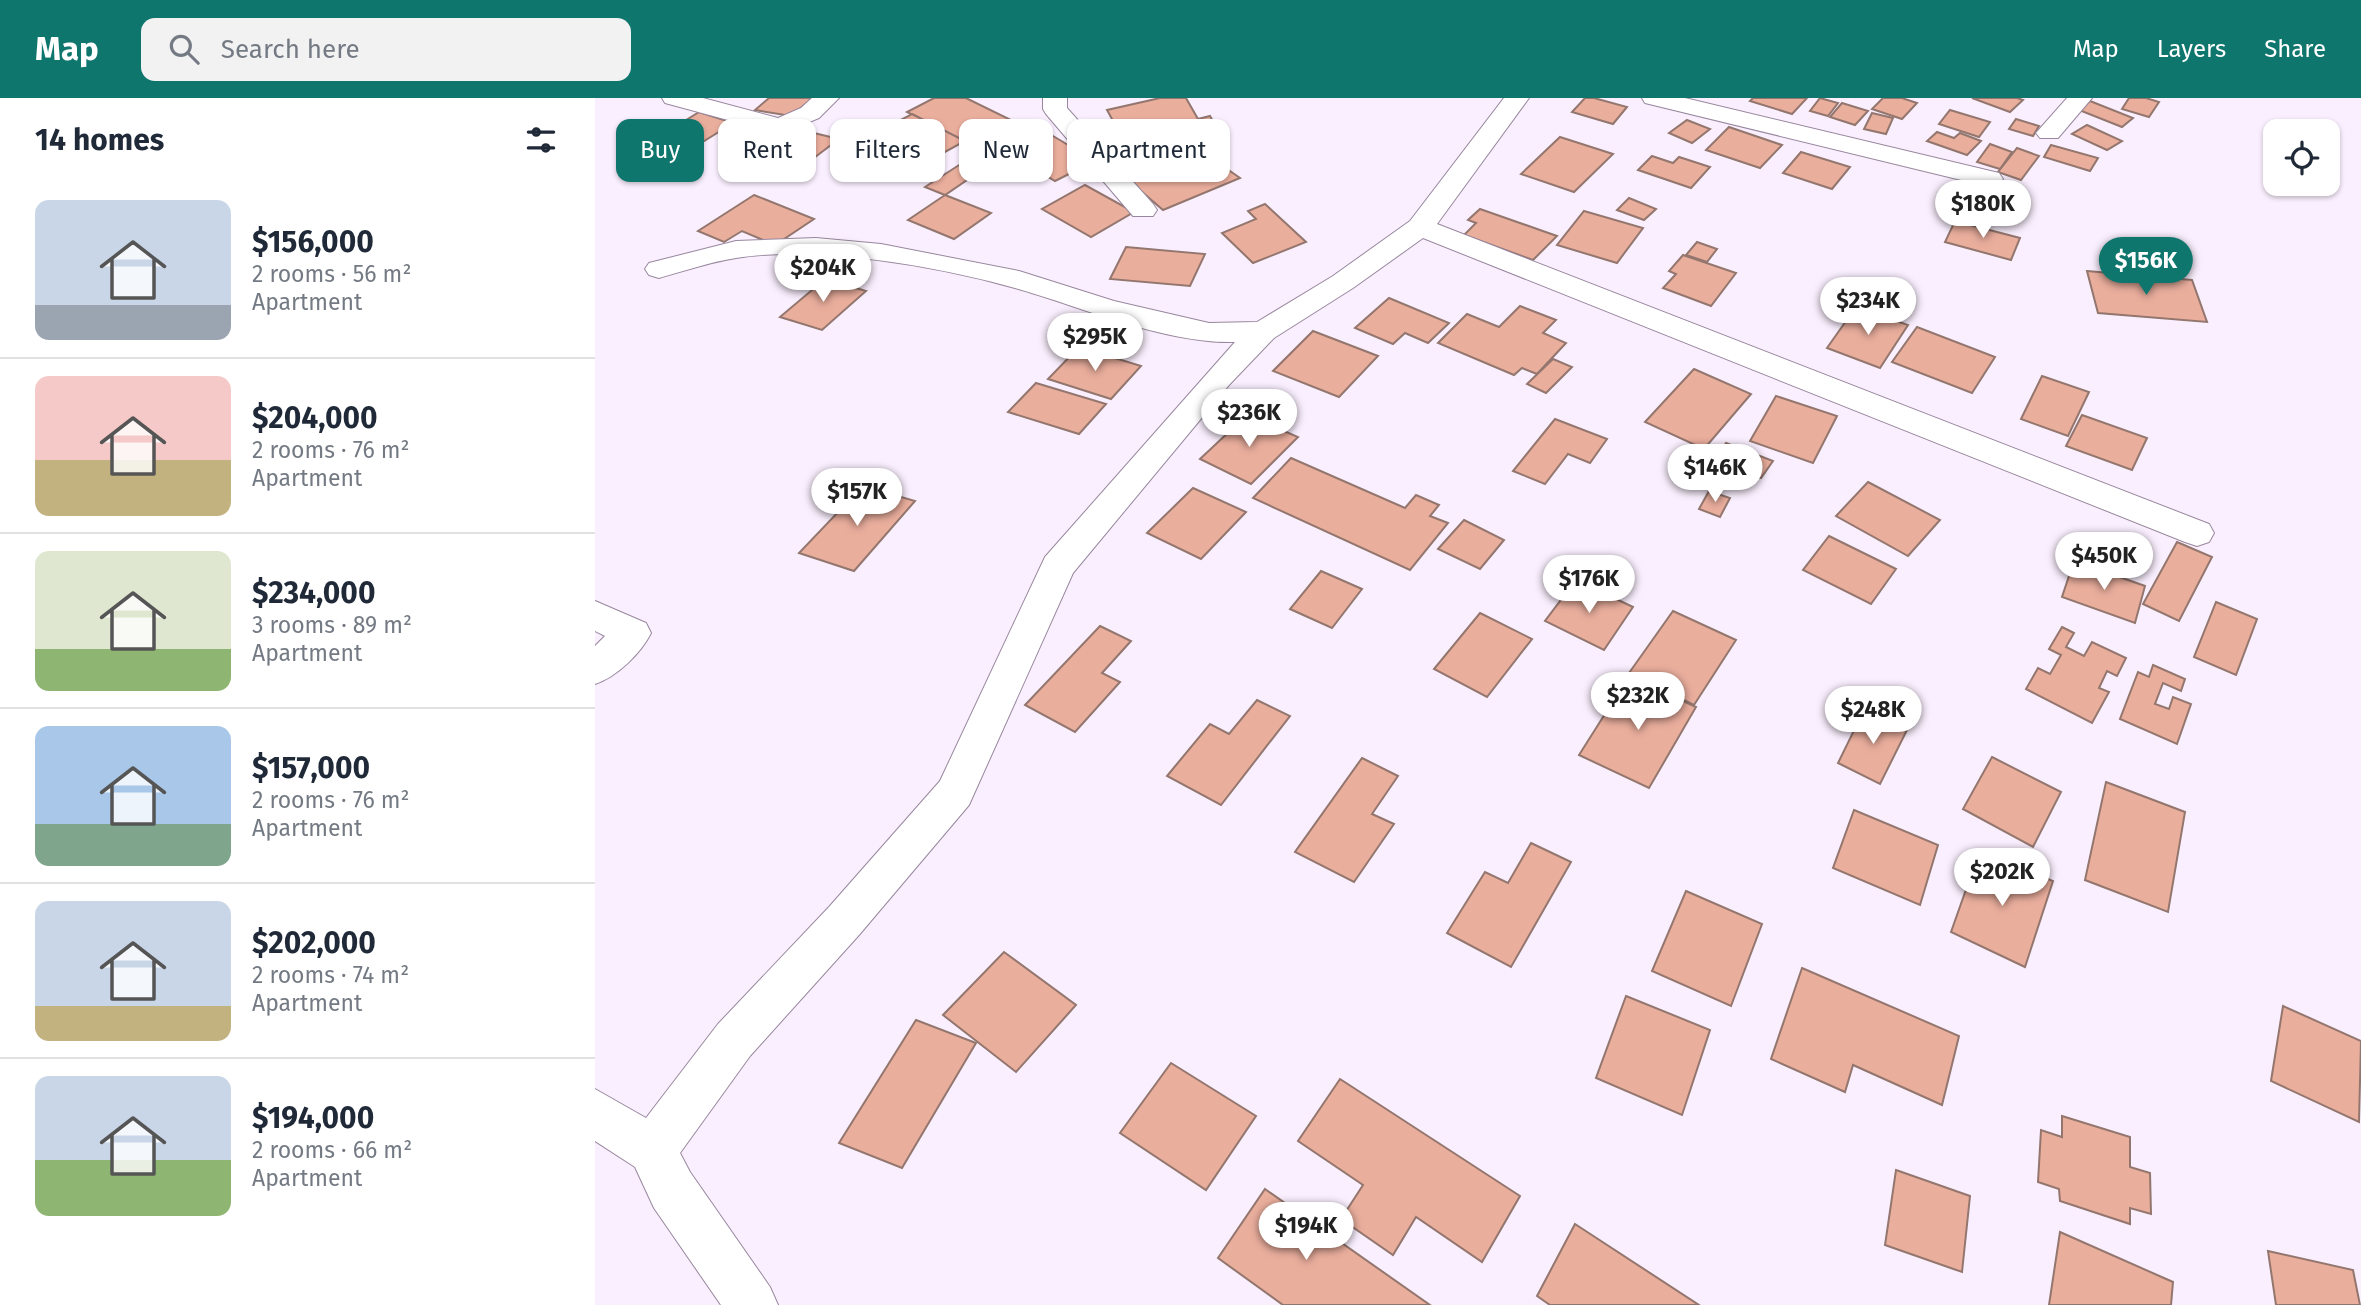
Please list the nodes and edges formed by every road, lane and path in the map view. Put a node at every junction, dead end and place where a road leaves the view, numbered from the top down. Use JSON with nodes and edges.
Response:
{"nodes":[{"id":1,"x":674,"y":98,"type":"edge"},
{"id":2,"x":827,"y":98,"type":"edge"},
{"id":3,"x":1055,"y":98,"type":"edge"},
{"id":4,"x":1517,"y":98,"type":"edge"},
{"id":5,"x":1654,"y":98,"type":"edge"},
{"id":6,"x":2080,"y":98,"type":"edge"},
{"id":7,"x":2049,"y":133,"type":"dead end"},
{"id":8,"x":1990,"y":179,"type":"dead end"},
{"id":9,"x":1143,"y":211,"type":"dead end"},
{"id":10,"x":1420,"y":227,"type":"junction"},
{"id":11,"x":659,"y":269,"type":"dead end"},
{"id":12,"x":1263,"y":331,"type":"junction"},
{"id":13,"x":2197,"y":533,"type":"dead end"},
{"id":14,"x":595,"y":615,"type":"edge"},
{"id":15,"x":595,"y":669,"type":"edge"},
{"id":16,"x":595,"y":1114,"type":"edge"},
{"id":17,"x":652,"y":1150,"type":"junction"},
{"id":18,"x":752,"y":1305,"type":"edge"}],
"edges":[{"from":1,"to":2,"type":"street"},
{"from":3,"to":9,"type":"street"},
{"from":4,"to":10,"type":"street"},
{"from":5,"to":8,"type":"street"},
{"from":6,"to":7,"type":"street"},
{"from":10,"to":12,"type":"street"},
{"from":10,"to":13,"type":"street"},
{"from":11,"to":12,"type":"street"},
{"from":12,"to":17,"type":"street"},
{"from":14,"to":15,"type":"street"},
{"from":16,"to":17,"type":"street"},
{"from":17,"to":18,"type":"street"}]}
